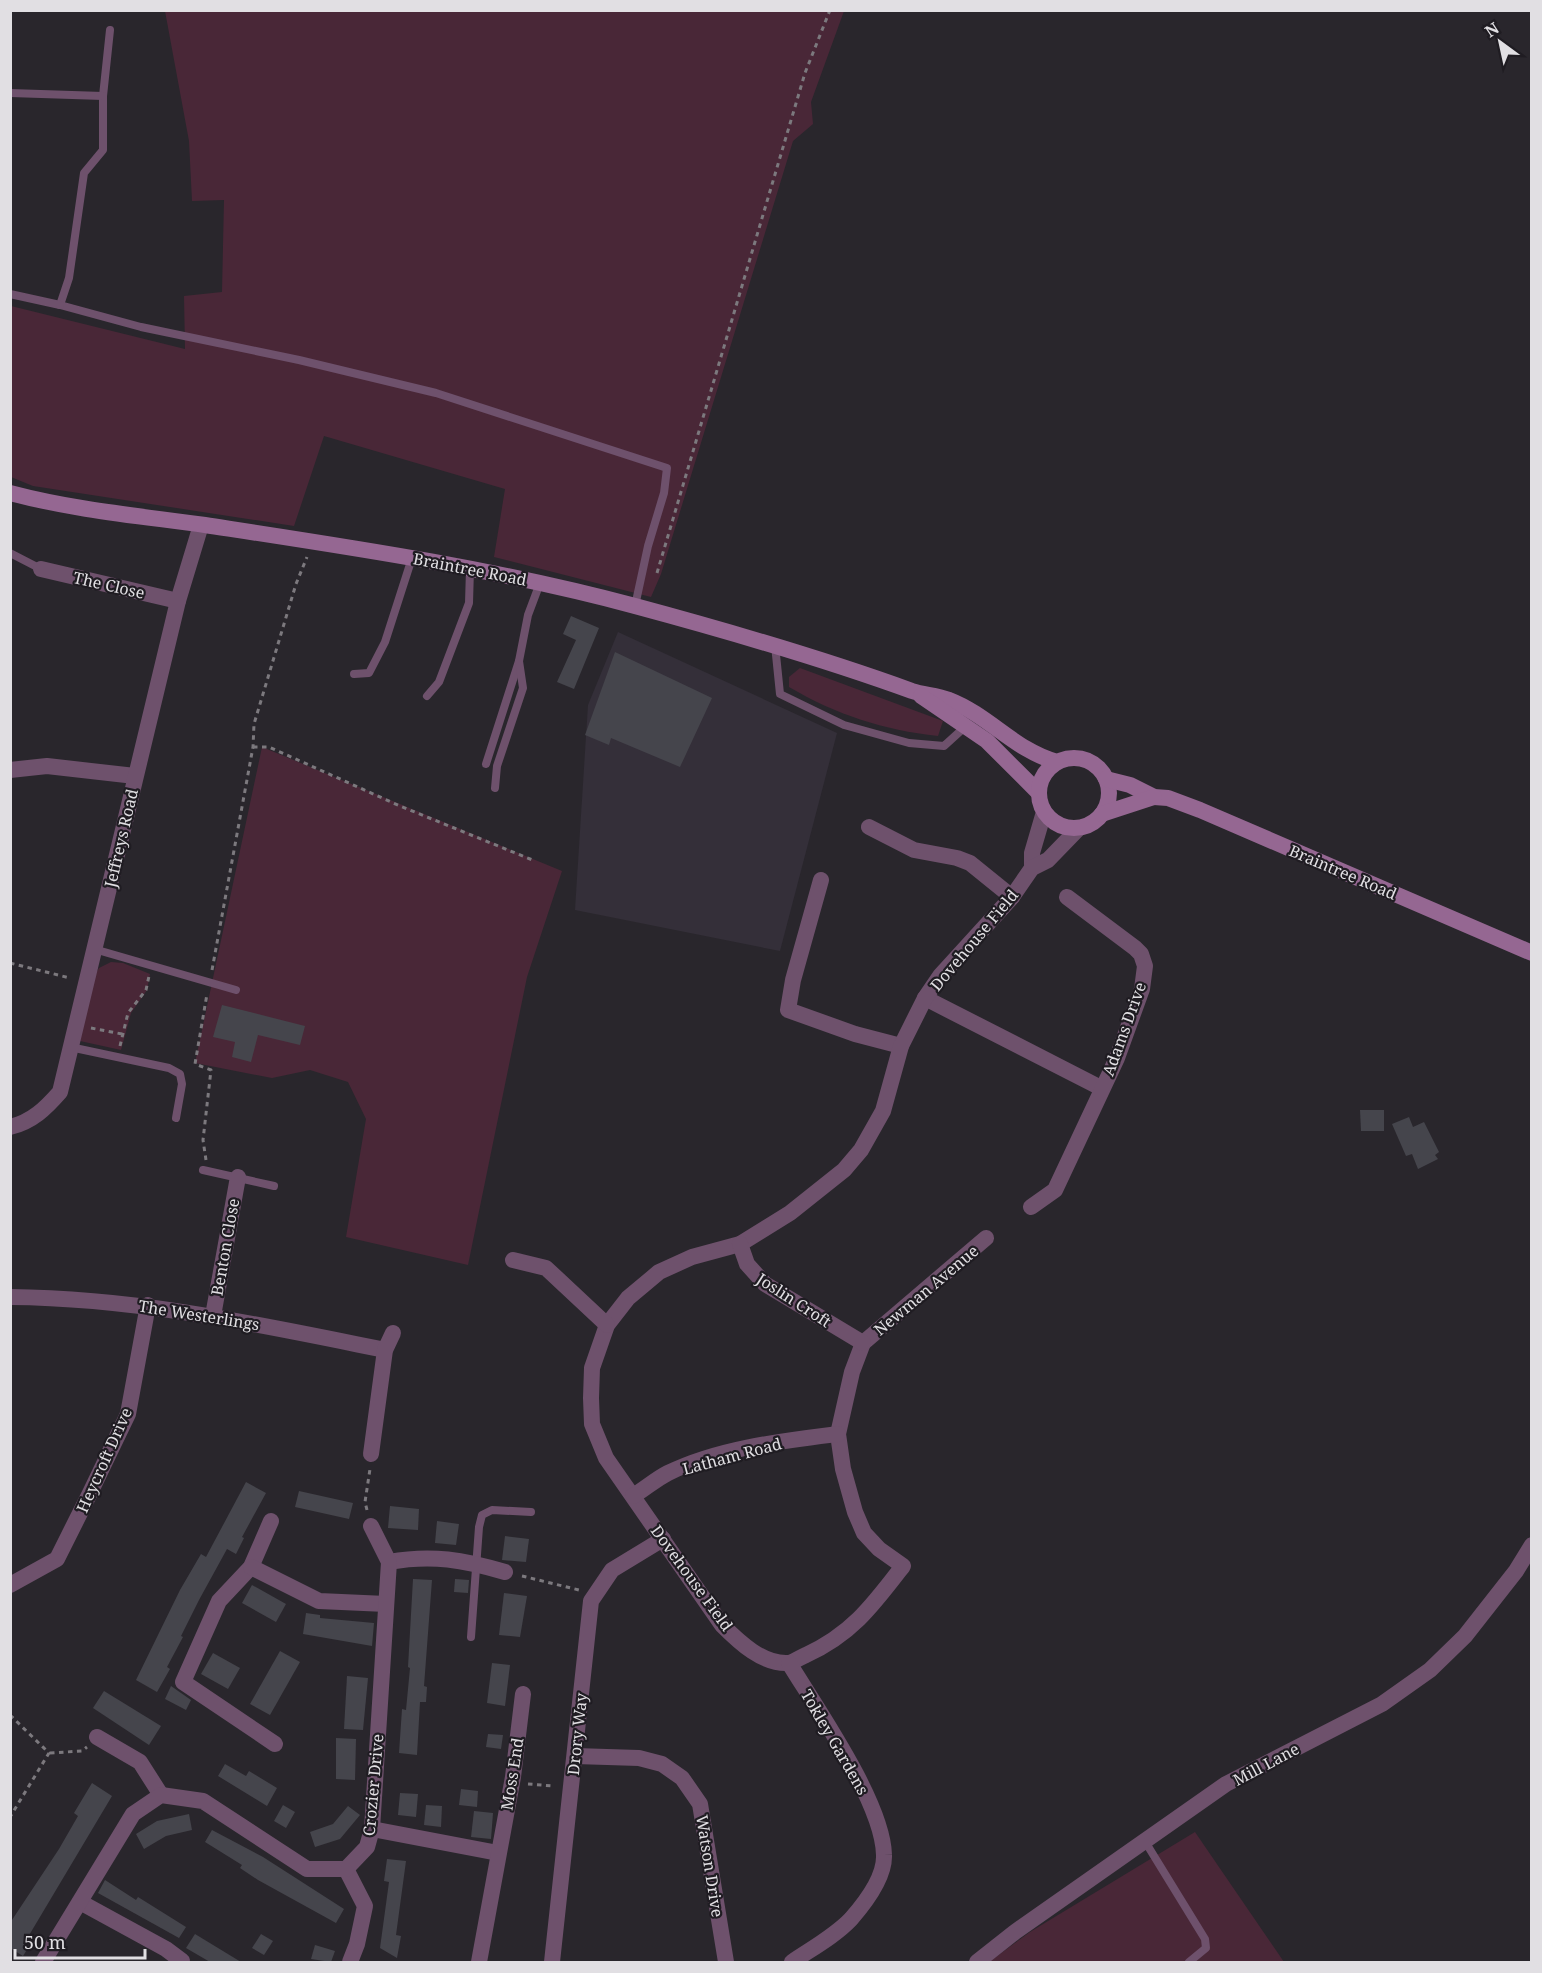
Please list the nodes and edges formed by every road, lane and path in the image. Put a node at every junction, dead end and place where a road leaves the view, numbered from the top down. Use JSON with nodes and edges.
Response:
{"nodes":[{"id":1,"x":830,"y":10,"type":"edge"},
{"id":2,"x":110,"y":30,"type":"dead end"},
{"id":3,"x":10,"y":93,"type":"edge"},
{"id":4,"x":103,"y":96,"type":"junction"},
{"id":5,"x":10,"y":294,"type":"edge"},
{"id":6,"x":60,"y":305,"type":"junction"},
{"id":7,"x":10,"y":493,"type":"edge"},
{"id":8,"x":201,"y":525,"type":"junction"},
{"id":9,"x":314,"y":542,"type":"junction"},
{"id":10,"x":10,"y":553,"type":"edge"},
{"id":11,"x":412,"y":557,"type":"junction"},
{"id":12,"x":41,"y":569,"type":"joint"},
{"id":13,"x":470,"y":569,"type":"junction"},
{"id":14,"x":656,"y":576,"type":"dead end"},
{"id":15,"x":540,"y":583,"type":"junction"},
{"id":16,"x":178,"y":601,"type":"junction"},
{"id":17,"x":635,"y":606,"type":"junction"},
{"id":18,"x":774,"y":645,"type":"junction"},
{"id":19,"x":519,"y":661,"type":"junction"},
{"id":20,"x":354,"y":674,"type":"dead end"},
{"id":21,"x":918,"y":693,"type":"junction"},
{"id":22,"x":427,"y":696,"type":"dead end"},
{"id":23,"x":966,"y":726,"type":"junction"},
{"id":24,"x":253,"y":747,"type":"junction"},
{"id":25,"x":1057,"y":762,"type":"junction"},
{"id":26,"x":486,"y":764,"type":"dead end"},
{"id":27,"x":10,"y":770,"type":"edge"},
{"id":28,"x":135,"y":776,"type":"junction"},
{"id":29,"x":1107,"y":779,"type":"junction"},
{"id":30,"x":495,"y":788,"type":"dead end"},
{"id":31,"x":1039,"y":793,"type":"junction"},
{"id":32,"x":1154,"y":797,"type":"junction"},
{"id":33,"x":1044,"y":812,"type":"junction"},
{"id":34,"x":1102,"y":814,"type":"junction"},
{"id":35,"x":869,"y":827,"type":"dead end"},
{"id":36,"x":1079,"y":828,"type":"junction"},
{"id":37,"x":535,"y":861,"type":"dead end"},
{"id":38,"x":1032,"y":868,"type":"junction"},
{"id":39,"x":820,"y":880,"type":"dead end"},
{"id":40,"x":1012,"y":897,"type":"junction"},
{"id":41,"x":1067,"y":897,"type":"dead end"},
{"id":42,"x":94,"y":949,"type":"junction"},
{"id":43,"x":1532,"y":953,"type":"edge"},
{"id":44,"x":10,"y":963,"type":"edge"},
{"id":45,"x":151,"y":965,"type":"junction"},
{"id":46,"x":86,"y":982,"type":"junction"},
{"id":47,"x":209,"y":982,"type":"junction"},
{"id":48,"x":236,"y":990,"type":"dead end"},
{"id":49,"x":925,"y":998,"type":"junction"},
{"id":50,"x":75,"y":1026,"type":"junction"},
{"id":51,"x":122,"y":1034,"type":"junction"},
{"id":52,"x":901,"y":1046,"type":"junction"},
{"id":53,"x":70,"y":1047,"type":"junction"},
{"id":54,"x":117,"y":1057,"type":"junction"},
{"id":55,"x":1101,"y":1088,"type":"junction"},
{"id":56,"x":176,"y":1118,"type":"dead end"},
{"id":57,"x":10,"y":1127,"type":"edge"},
{"id":58,"x":203,"y":1170,"type":"joint"},
{"id":59,"x":238,"y":1177,"type":"junction"},
{"id":60,"x":274,"y":1186,"type":"dead end"},
{"id":61,"x":1031,"y":1207,"type":"dead end"},
{"id":62,"x":986,"y":1238,"type":"dead end"},
{"id":63,"x":740,"y":1244,"type":"junction"},
{"id":64,"x":513,"y":1260,"type":"dead end"},
{"id":65,"x":10,"y":1297,"type":"edge"},
{"id":66,"x":148,"y":1305,"type":"junction"},
{"id":67,"x":213,"y":1316,"type":"junction"},
{"id":68,"x":607,"y":1324,"type":"junction"},
{"id":69,"x":393,"y":1333,"type":"dead end"},
{"id":70,"x":863,"y":1343,"type":"junction"},
{"id":71,"x":385,"y":1350,"type":"junction"},
{"id":72,"x":838,"y":1434,"type":"junction"},
{"id":73,"x":371,"y":1454,"type":"joint"},
{"id":74,"x":633,"y":1496,"type":"junction"},
{"id":75,"x":531,"y":1512,"type":"dead end"},
{"id":76,"x":271,"y":1521,"type":"dead end"},
{"id":77,"x":371,"y":1526,"type":"joint"},
{"id":78,"x":663,"y":1539,"type":"junction"},
{"id":79,"x":1532,"y":1545,"type":"edge"},
{"id":80,"x":389,"y":1562,"type":"junction"},
{"id":81,"x":476,"y":1564,"type":"junction"},
{"id":82,"x":251,"y":1567,"type":"junction"},
{"id":83,"x":505,"y":1572,"type":"joint"},
{"id":84,"x":10,"y":1585,"type":"edge"},
{"id":85,"x":597,"y":1593,"type":"junction"},
{"id":86,"x":386,"y":1605,"type":"junction"},
{"id":87,"x":471,"y":1637,"type":"dead end"},
{"id":88,"x":789,"y":1663,"type":"junction"},
{"id":89,"x":523,"y":1694,"type":"dead end"},
{"id":90,"x":10,"y":1715,"type":"edge"},
{"id":91,"x":97,"y":1737,"type":"joint"},
{"id":92,"x":274,"y":1744,"type":"dead end"},
{"id":93,"x":49,"y":1753,"type":"junction"},
{"id":94,"x":575,"y":1756,"type":"junction"},
{"id":95,"x":511,"y":1783,"type":"junction"},
{"id":96,"x":572,"y":1787,"type":"junction"},
{"id":97,"x":161,"y":1795,"type":"junction"},
{"id":98,"x":10,"y":1817,"type":"edge"},
{"id":99,"x":372,"y":1829,"type":"junction"},
{"id":100,"x":1146,"y":1843,"type":"junction"},
{"id":101,"x":498,"y":1853,"type":"junction"},
{"id":102,"x":346,"y":1869,"type":"junction"},
{"id":103,"x":80,"y":1902,"type":"junction"},
{"id":104,"x":182,"y":1961,"type":"dead end"},
{"id":105,"x":43,"y":1962,"type":"edge"},
{"id":106,"x":350,"y":1962,"type":"edge"},
{"id":107,"x":479,"y":1962,"type":"edge"},
{"id":108,"x":552,"y":1962,"type":"edge"},
{"id":109,"x":726,"y":1962,"type":"edge"},
{"id":110,"x":792,"y":1962,"type":"edge"},
{"id":111,"x":977,"y":1962,"type":"edge"},
{"id":112,"x":1189,"y":1962,"type":"edge"}],
"edges":[{"from":1,"to":14,"type":"path"},
{"from":2,"to":4,"type":"lane"},
{"from":3,"to":4,"type":"lane"},
{"from":4,"to":6,"type":"lane"},
{"from":5,"to":6,"type":"lane"},
{"from":6,"to":17,"type":"lane"},
{"from":7,"to":8,"type":"main road","name":"Braintree Road"},
{"from":8,"to":9,"type":"main road","name":"Braintree Road"},
{"from":8,"to":16,"type":"street","name":"Jeffreys Road"},
{"from":9,"to":11,"type":"main road","name":"Braintree Road"},
{"from":9,"to":24,"type":"path"},
{"from":10,"to":12,"type":"lane"},
{"from":11,"to":13,"type":"main road","name":"Braintree Road"},
{"from":11,"to":20,"type":"lane"},
{"from":12,"to":16,"type":"street","name":"The Close"},
{"from":13,"to":15,"type":"main road","name":"Braintree Road"},
{"from":13,"to":22,"type":"lane"},
{"from":15,"to":17,"type":"main road","name":"Braintree Road"},
{"from":15,"to":19,"type":"lane"},
{"from":16,"to":28,"type":"street","name":"Jeffreys Road"},
{"from":17,"to":18,"type":"main road","name":"Braintree Road"},
{"from":18,"to":21,"type":"main road","name":"Braintree Road"},
{"from":18,"to":23,"type":"lane"},
{"from":19,"to":26,"type":"lane"},
{"from":19,"to":30,"type":"lane"},
{"from":21,"to":23,"type":"main road","name":"Braintree Road"},
{"from":21,"to":25,"type":"main road","name":"Braintree Road"},
{"from":23,"to":31,"type":"main road","name":"Braintree Road"},
{"from":24,"to":37,"type":"path"},
{"from":24,"to":47,"type":"path"},
{"from":25,"to":29,"type":"main road"},
{"from":25,"to":31,"type":"main road"},
{"from":27,"to":28,"type":"street"},
{"from":28,"to":42,"type":"street","name":"Jeffreys Road"},
{"from":29,"to":32,"type":"main road","name":"Braintree Road"},
{"from":29,"to":34,"type":"main road"},
{"from":31,"to":33,"type":"main road"},
{"from":32,"to":34,"type":"main road"},
{"from":32,"to":43,"type":"main road","name":"Braintree Road"},
{"from":33,"to":36,"type":"main road"},
{"from":33,"to":38,"type":"street","name":"Dovehouse Field"},
{"from":34,"to":36,"type":"main road"},
{"from":35,"to":40,"type":"street"},
{"from":36,"to":38,"type":"street","name":"Dovehouse Field"},
{"from":38,"to":40,"type":"street","name":"Dovehouse Field"},
{"from":39,"to":52,"type":"street"},
{"from":40,"to":49,"type":"street","name":"Dovehouse Field"},
{"from":41,"to":55,"type":"street","name":"Adams Drive"},
{"from":42,"to":45,"type":"lane"},
{"from":42,"to":46,"type":"street","name":"Jeffreys Road"},
{"from":44,"to":46,"type":"path"},
{"from":45,"to":47,"type":"lane"},
{"from":45,"to":51,"type":"path"},
{"from":46,"to":50,"type":"street","name":"Jeffreys Road"},
{"from":47,"to":48,"type":"lane"},
{"from":47,"to":58,"type":"path"},
{"from":49,"to":52,"type":"street","name":"Dovehouse Field"},
{"from":49,"to":55,"type":"street","name":"Adams Drive"},
{"from":50,"to":51,"type":"path"},
{"from":50,"to":53,"type":"street","name":"Jeffreys Road"},
{"from":51,"to":54,"type":"path"},
{"from":52,"to":63,"type":"street","name":"Dovehouse Field"},
{"from":53,"to":54,"type":"lane"},
{"from":53,"to":57,"type":"street","name":"Jeffreys Road"},
{"from":54,"to":56,"type":"lane"},
{"from":55,"to":61,"type":"street","name":"Adams Drive"},
{"from":58,"to":59,"type":"lane"},
{"from":59,"to":60,"type":"lane"},
{"from":59,"to":67,"type":"street","name":"Benton Close"},
{"from":62,"to":70,"type":"street","name":"Newman Avenue"},
{"from":63,"to":68,"type":"street","name":"Dovehouse Field"},
{"from":63,"to":70,"type":"street","name":"Joslin Croft"},
{"from":64,"to":68,"type":"street"},
{"from":65,"to":66,"type":"street","name":"The Westerlings"},
{"from":66,"to":67,"type":"street","name":"The Westerlings"},
{"from":66,"to":84,"type":"street","name":"Heycroft Drive"},
{"from":67,"to":71,"type":"street","name":"The Westerlings"},
{"from":68,"to":74,"type":"street","name":"Dovehouse Field"},
{"from":69,"to":71,"type":"street"},
{"from":70,"to":72,"type":"street","name":"Newman Avenue"},
{"from":71,"to":73,"type":"street"},
{"from":72,"to":74,"type":"street","name":"Latham Road"},
{"from":72,"to":88,"type":"street","name":"Newman Avenue"},
{"from":73,"to":77,"type":"path"},
{"from":74,"to":78,"type":"street","name":"Dovehouse Field"},
{"from":75,"to":81,"type":"lane"},
{"from":76,"to":82,"type":"street"},
{"from":77,"to":80,"type":"street"},
{"from":78,"to":85,"type":"street","name":"Drory Way"},
{"from":78,"to":88,"type":"street","name":"Dovehouse Field"},
{"from":79,"to":100,"type":"street","name":"Mill Lane"},
{"from":80,"to":81,"type":"street"},
{"from":80,"to":86,"type":"street","name":"Crozier Drive"},
{"from":81,"to":83,"type":"street"},
{"from":81,"to":87,"type":"lane"},
{"from":82,"to":86,"type":"street"},
{"from":82,"to":92,"type":"street"},
{"from":83,"to":85,"type":"path"},
{"from":85,"to":94,"type":"street","name":"Drory Way"},
{"from":86,"to":99,"type":"street","name":"Crozier Drive"},
{"from":88,"to":110,"type":"street","name":"Tokley Gardens"},
{"from":89,"to":95,"type":"street","name":"Moss End"},
{"from":90,"to":93,"type":"path"},
{"from":91,"to":93,"type":"path"},
{"from":91,"to":97,"type":"street"},
{"from":93,"to":98,"type":"path"},
{"from":94,"to":96,"type":"street","name":"Drory Way"},
{"from":94,"to":109,"type":"street","name":"Watson Drive"},
{"from":95,"to":96,"type":"path"},
{"from":95,"to":101,"type":"street","name":"Moss End"},
{"from":96,"to":108,"type":"street","name":"Drory Way"},
{"from":97,"to":102,"type":"street"},
{"from":97,"to":103,"type":"street"},
{"from":99,"to":101,"type":"street"},
{"from":99,"to":102,"type":"street","name":"Crozier Drive"},
{"from":100,"to":111,"type":"street","name":"Mill Lane"},
{"from":100,"to":112,"type":"lane"},
{"from":101,"to":107,"type":"street","name":"Moss End"},
{"from":102,"to":106,"type":"street"},
{"from":103,"to":104,"type":"street"},
{"from":103,"to":105,"type":"street"}]}
